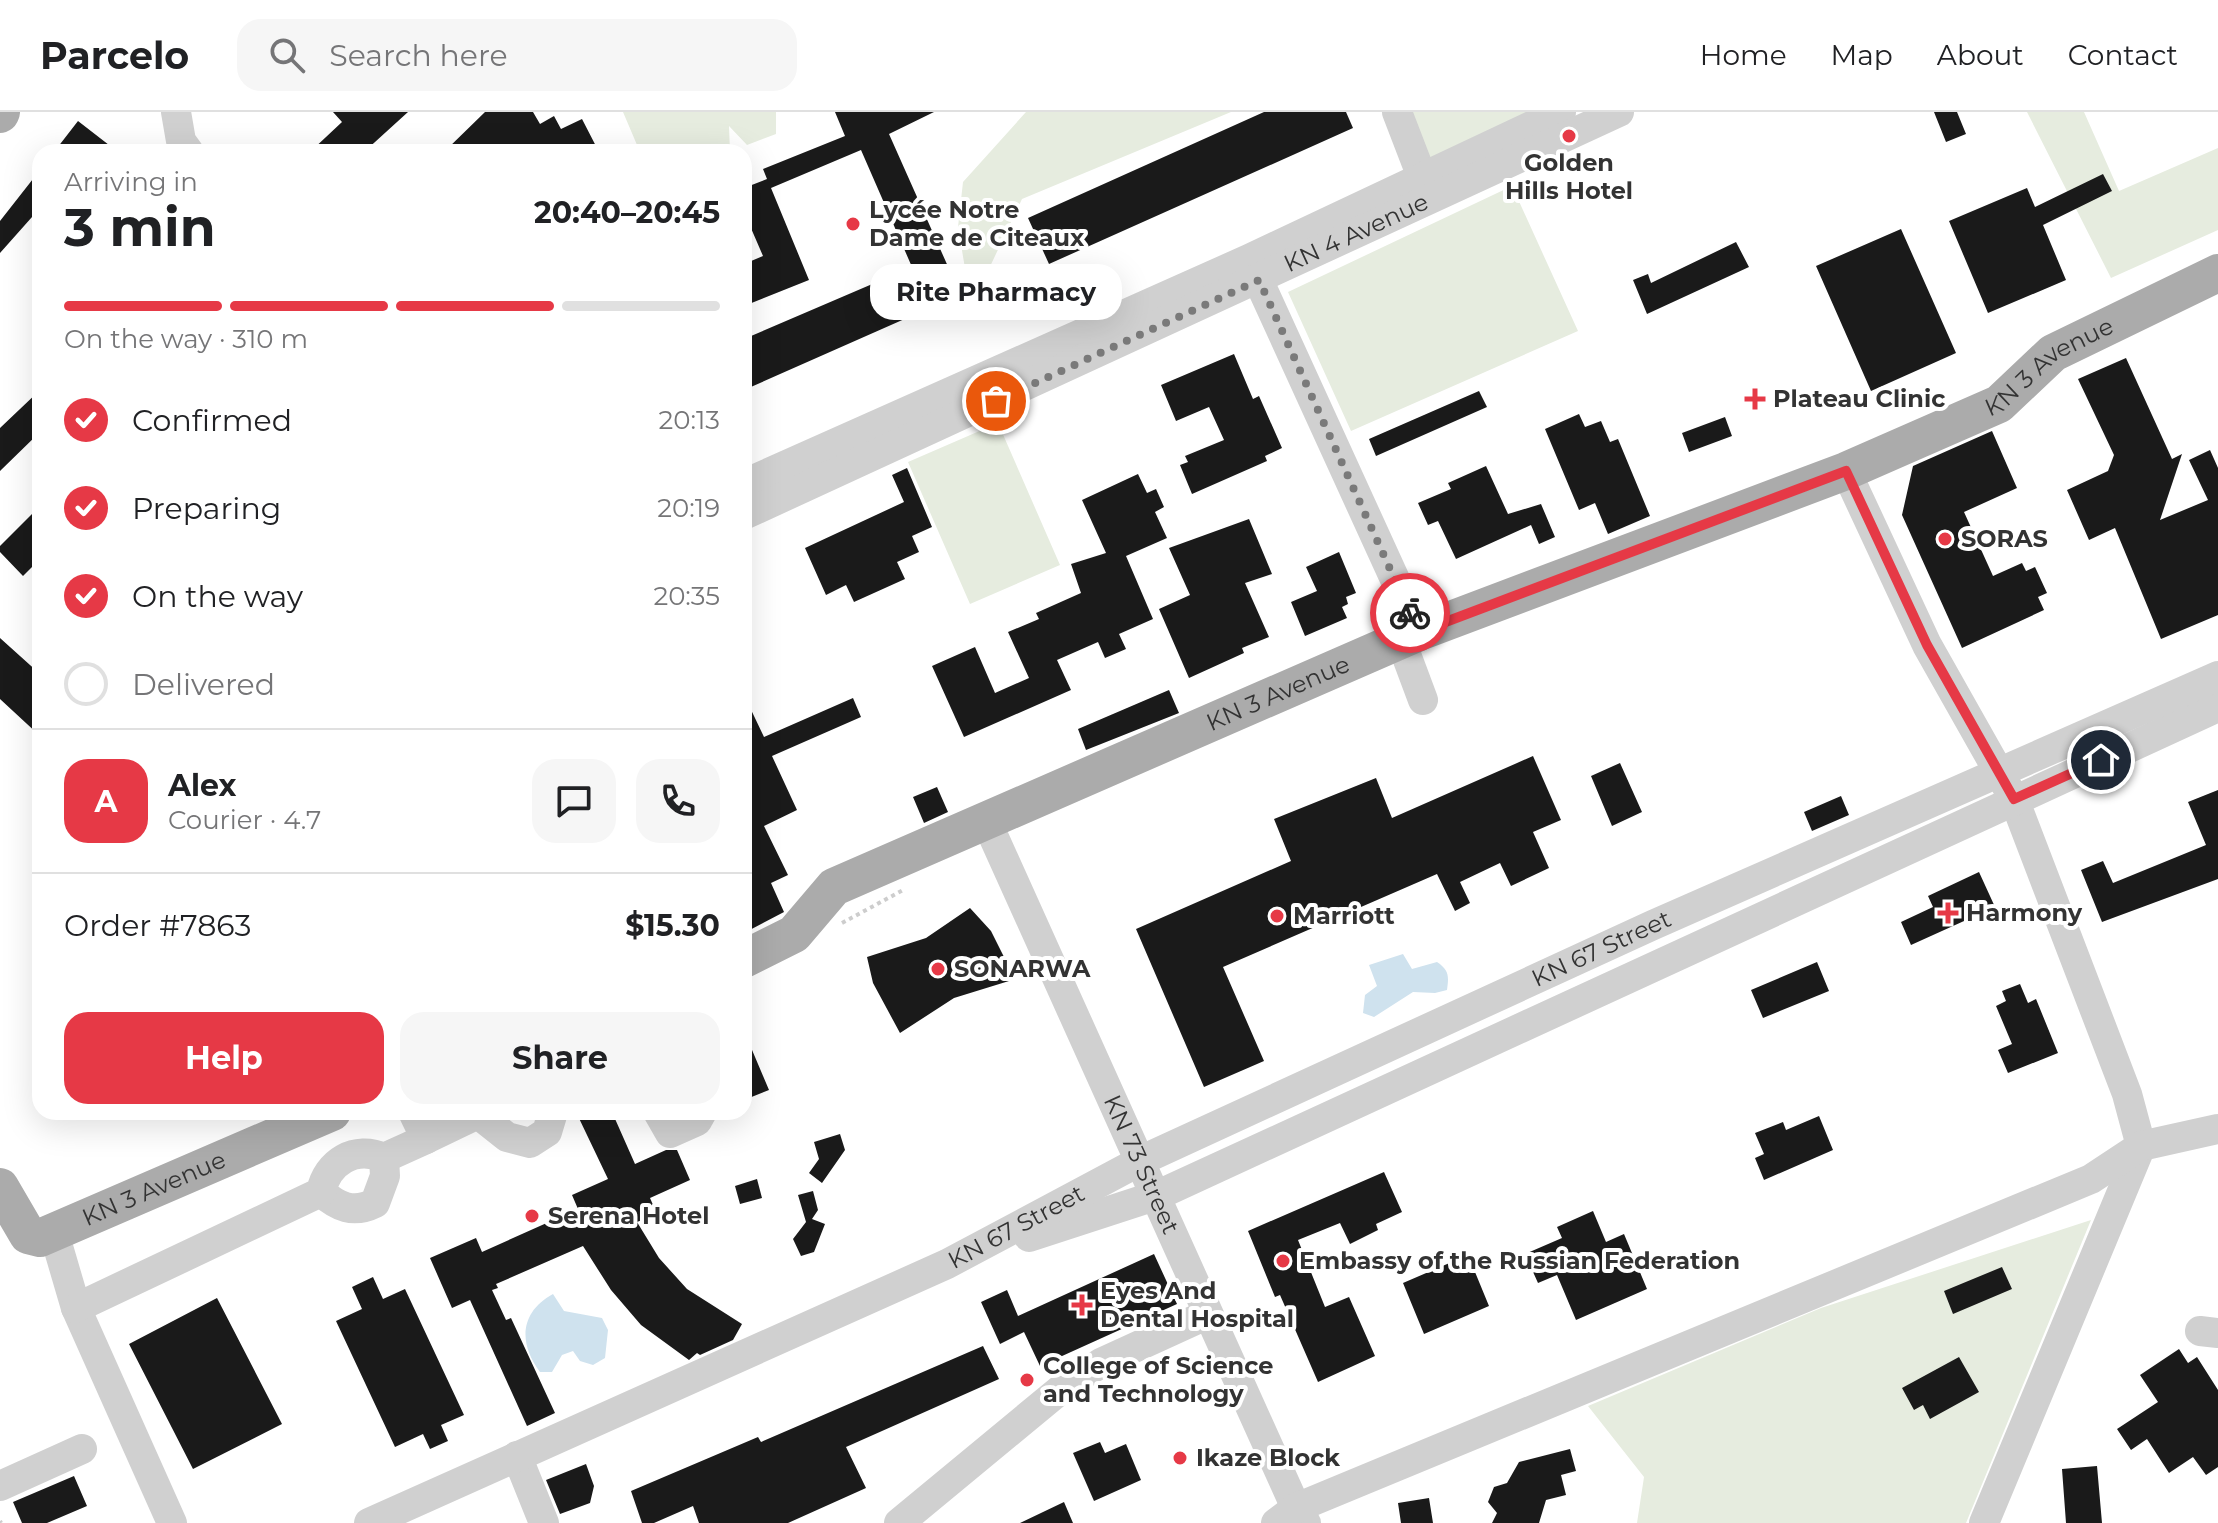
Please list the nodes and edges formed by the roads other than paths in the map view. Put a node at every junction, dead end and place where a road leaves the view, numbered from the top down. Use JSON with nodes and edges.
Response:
{"nodes":[{"id":1,"x":176,"y":112,"type":"edge"},
{"id":2,"x":1397,"y":112,"type":"edge"},
{"id":3,"x":1561,"y":112,"type":"edge"},
{"id":4,"x":1619,"y":112,"type":"edge"},
{"id":5,"x":183,"y":144,"type":"edge"},
{"id":6,"x":1422,"y":177,"type":"junction"},
{"id":7,"x":1254,"y":270,"type":"junction"},
{"id":8,"x":2218,"y":273,"type":"edge"},
{"id":9,"x":1103,"y":338,"type":"junction"},
{"id":10,"x":1846,"y":471,"type":"junction"},
{"id":11,"x":752,"y":481,"type":"edge"},
{"id":12,"x":752,"y":511,"type":"edge"},
{"id":13,"x":1410,"y":636,"type":"junction"},
{"id":14,"x":2218,"y":676,"type":"edge"},
{"id":15,"x":1423,"y":700,"type":"dead end"},
{"id":16,"x":2218,"y":707,"type":"edge"},
{"id":17,"x":2001,"y":770,"type":"junction"},
{"id":18,"x":2014,"y":799,"type":"junction"},
{"id":19,"x":986,"y":820,"type":"junction"},
{"id":20,"x":752,"y":955,"type":"edge"},
{"id":21,"x":314,"y":1120,"type":"edge"},
{"id":22,"x":448,"y":1120,"type":"edge"},
{"id":23,"x":488,"y":1120,"type":"edge"},
{"id":24,"x":551,"y":1120,"type":"edge"},
{"id":25,"x":663,"y":1120,"type":"edge"},
{"id":26,"x":698,"y":1120,"type":"edge"},
{"id":27,"x":420,"y":1126,"type":"edge"},
{"id":28,"x":2218,"y":1129,"type":"edge"},
{"id":29,"x":2141,"y":1146,"type":"junction"},
{"id":30,"x":384,"y":1158,"type":"junction"},
{"id":31,"x":1142,"y":1160,"type":"junction"},
{"id":32,"x":0,"y":1187,"type":"edge"},
{"id":33,"x":321,"y":1192,"type":"junction"},
{"id":34,"x":1158,"y":1195,"type":"junction"},
{"id":35,"x":54,"y":1233,"type":"junction"},
{"id":36,"x":947,"y":1264,"type":"junction"},
{"id":37,"x":76,"y":1308,"type":"junction"},
{"id":38,"x":1206,"y":1315,"type":"junction"},
{"id":39,"x":82,"y":1449,"type":"dead end"},
{"id":40,"x":517,"y":1456,"type":"junction"},
{"id":41,"x":0,"y":1486,"type":"edge"},
{"id":42,"x":1293,"y":1518,"type":"edge"},
{"id":43,"x":172,"y":1523,"type":"edge"},
{"id":44,"x":369,"y":1523,"type":"edge"},
{"id":45,"x":544,"y":1523,"type":"edge"},
{"id":46,"x":899,"y":1523,"type":"edge"},
{"id":47,"x":1984,"y":1523,"type":"edge"}],
"edges":[{"from":1,"to":5,"type":"street"},
{"from":2,"to":6,"type":"street"},
{"from":3,"to":6,"type":"street","name":"KN 4 Avenue"},
{"from":4,"to":7,"type":"street","name":"KN 4 Avenue"},
{"from":6,"to":7,"type":"street","name":"KN 4 Avenue"},
{"from":7,"to":9,"type":"street","name":"KN 4 Avenue"},
{"from":7,"to":13,"type":"street"},
{"from":8,"to":10,"type":"main road","name":"KN 3 Avenue"},
{"from":9,"to":11,"type":"street","name":"KN 4 Avenue"},
{"from":9,"to":12,"type":"street","name":"KN 4 Avenue"},
{"from":10,"to":13,"type":"main road","name":"KN 3 Avenue"},
{"from":10,"to":17,"type":"street"},
{"from":13,"to":15,"type":"street"},
{"from":13,"to":19,"type":"main road","name":"KN 3 Avenue"},
{"from":14,"to":17,"type":"street","name":"KN 67 Street"},
{"from":16,"to":18,"type":"street","name":"KN 67 Street"},
{"from":17,"to":18,"type":"street"},
{"from":17,"to":31,"type":"street","name":"KN 67 Street"},
{"from":18,"to":29,"type":"street"},
{"from":18,"to":34,"type":"street","name":"KN 67 Street"},
{"from":19,"to":20,"type":"main road","name":"KN 3 Avenue"},
{"from":19,"to":31,"type":"street","name":"KN 73 Street"},
{"from":21,"to":35,"type":"main road","name":"KN 3 Avenue"},
{"from":22,"to":27,"type":"street"},
{"from":23,"to":24,"type":"street"},
{"from":25,"to":26,"type":"street"},
{"from":27,"to":30,"type":"street"},
{"from":28,"to":29,"type":"street"},
{"from":29,"to":42,"type":"street"},
{"from":29,"to":47,"type":"street"},
{"from":30,"to":33,"type":"street"},
{"from":30,"to":33,"type":"street"},
{"from":31,"to":34,"type":"street","name":"KN 73 Street"},
{"from":31,"to":36,"type":"street","name":"KN 67 Street"},
{"from":32,"to":35,"type":"main road","name":"KN 3 Avenue"},
{"from":33,"to":37,"type":"street"},
{"from":34,"to":36,"type":"street","name":"KN 67 Street"},
{"from":34,"to":38,"type":"street","name":"KN 73 Street"},
{"from":35,"to":37,"type":"street"},
{"from":36,"to":40,"type":"street"},
{"from":37,"to":43,"type":"street"},
{"from":38,"to":42,"type":"street","name":"KN 73 Street"},
{"from":38,"to":46,"type":"street"},
{"from":39,"to":41,"type":"street"},
{"from":40,"to":44,"type":"street"},
{"from":40,"to":45,"type":"street"}]}
